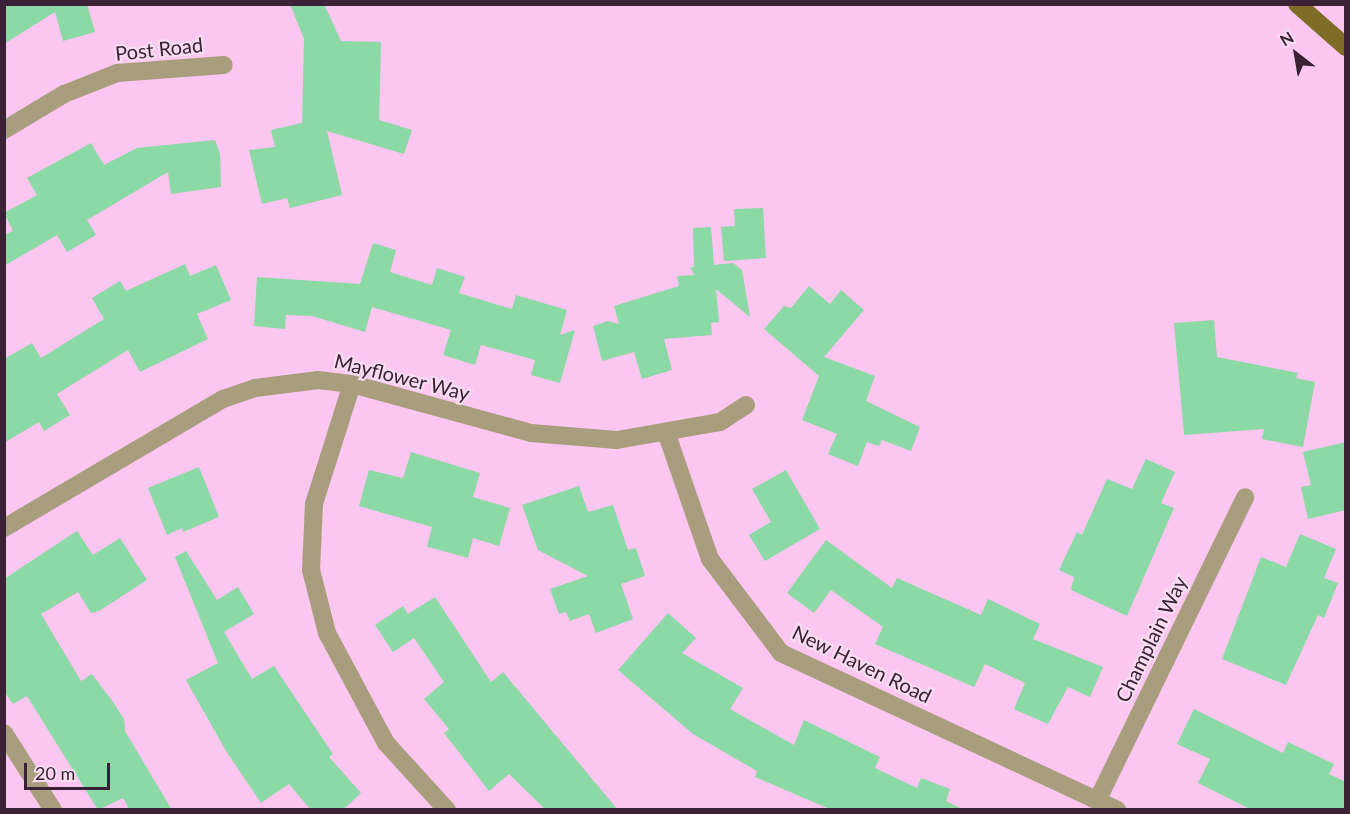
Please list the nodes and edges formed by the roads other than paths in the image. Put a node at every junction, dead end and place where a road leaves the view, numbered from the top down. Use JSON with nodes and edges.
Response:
{"nodes":[{"id":1,"x":1297,"y":4,"type":"edge"},
{"id":2,"x":1346,"y":47,"type":"edge"},
{"id":3,"x":224,"y":65,"type":"dead end"},
{"id":4,"x":4,"y":130,"type":"edge"},
{"id":5,"x":352,"y":384,"type":"junction"},
{"id":6,"x":746,"y":405,"type":"dead end"},
{"id":7,"x":666,"y":432,"type":"junction"},
{"id":8,"x":1245,"y":497,"type":"dead end"},
{"id":9,"x":4,"y":528,"type":"edge"},
{"id":10,"x":4,"y":733,"type":"edge"},
{"id":11,"x":1097,"y":801,"type":"junction"},
{"id":12,"x":53,"y":810,"type":"edge"},
{"id":13,"x":447,"y":810,"type":"edge"},
{"id":14,"x":1117,"y":810,"type":"edge"}],
"edges":[{"from":1,"to":2,"type":"main road"},
{"from":3,"to":4,"type":"street","name":"Post Road"},
{"from":5,"to":7,"type":"street","name":"Mayflower Way"},
{"from":5,"to":9,"type":"street","name":"Mayflower Way"},
{"from":5,"to":13,"type":"street"},
{"from":6,"to":7,"type":"street","name":"Mayflower Way"},
{"from":7,"to":11,"type":"street","name":"New Haven Road"},
{"from":8,"to":11,"type":"street","name":"Champlain Way"},
{"from":10,"to":12,"type":"street"},
{"from":11,"to":14,"type":"street","name":"New Haven Road"}]}
